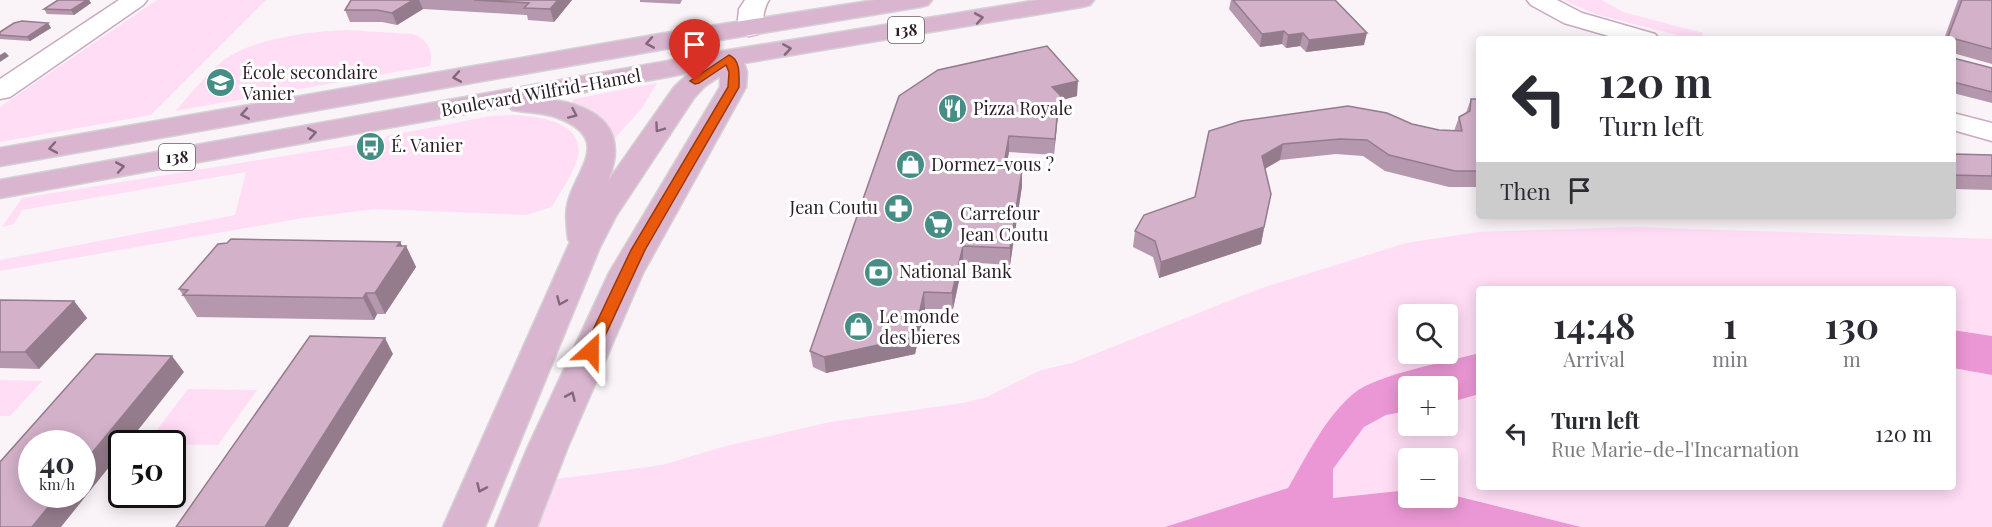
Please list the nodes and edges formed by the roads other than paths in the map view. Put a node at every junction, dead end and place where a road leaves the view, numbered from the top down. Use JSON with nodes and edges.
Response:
{"nodes":[{"id":1,"x":135,"y":0,"type":"edge"},
{"id":2,"x":757,"y":0,"type":"edge"},
{"id":3,"x":920,"y":0,"type":"edge"},
{"id":4,"x":1082,"y":0,"type":"edge"},
{"id":5,"x":1539,"y":0,"type":"edge"},
{"id":6,"x":1636,"y":36,"type":"edge"},
{"id":7,"x":739,"y":43,"type":"junction"},
{"id":8,"x":0,"y":91,"type":"edge"},
{"id":9,"x":495,"y":101,"type":"junction"},
{"id":10,"x":1956,"y":122,"type":"edge"},
{"id":11,"x":1992,"y":132,"type":"edge"},
{"id":12,"x":0,"y":157,"type":"edge"},
{"id":13,"x":0,"y":189,"type":"edge"},
{"id":14,"x":584,"y":247,"type":"junction"},
{"id":15,"x":464,"y":527,"type":"edge"},
{"id":16,"x":516,"y":527,"type":"edge"}],
"edges":[{"from":1,"to":8,"type":"street"},
{"from":2,"to":7,"type":"street"},
{"from":3,"to":7,"type":"main road","name":"Boulevard Wilfrid-Hamel","number":"138"},
{"from":7,"to":4,"type":"main road","name":"Boulevard Wilfrid-Hamel","number":"138","one_way":true},
{"from":5,"to":6,"type":"street"},
{"from":7,"to":9,"type":"main road","name":"Boulevard Wilfrid-Hamel","number":"138"},
{"from":7,"to":12,"type":"main road","name":"Boulevard Wilfrid-Hamel","number":"138","one_way":true},
{"from":7,"to":14,"type":"main road","one_way":true},
{"from":16,"to":7,"type":"main road","one_way":true},
{"from":13,"to":9,"type":"main road","name":"Boulevard Wilfrid-Hamel","number":"138","one_way":true},
{"from":9,"to":14,"type":"main road","one_way":true},
{"from":10,"to":11,"type":"street"},
{"from":14,"to":15,"type":"main road","one_way":true}]}
